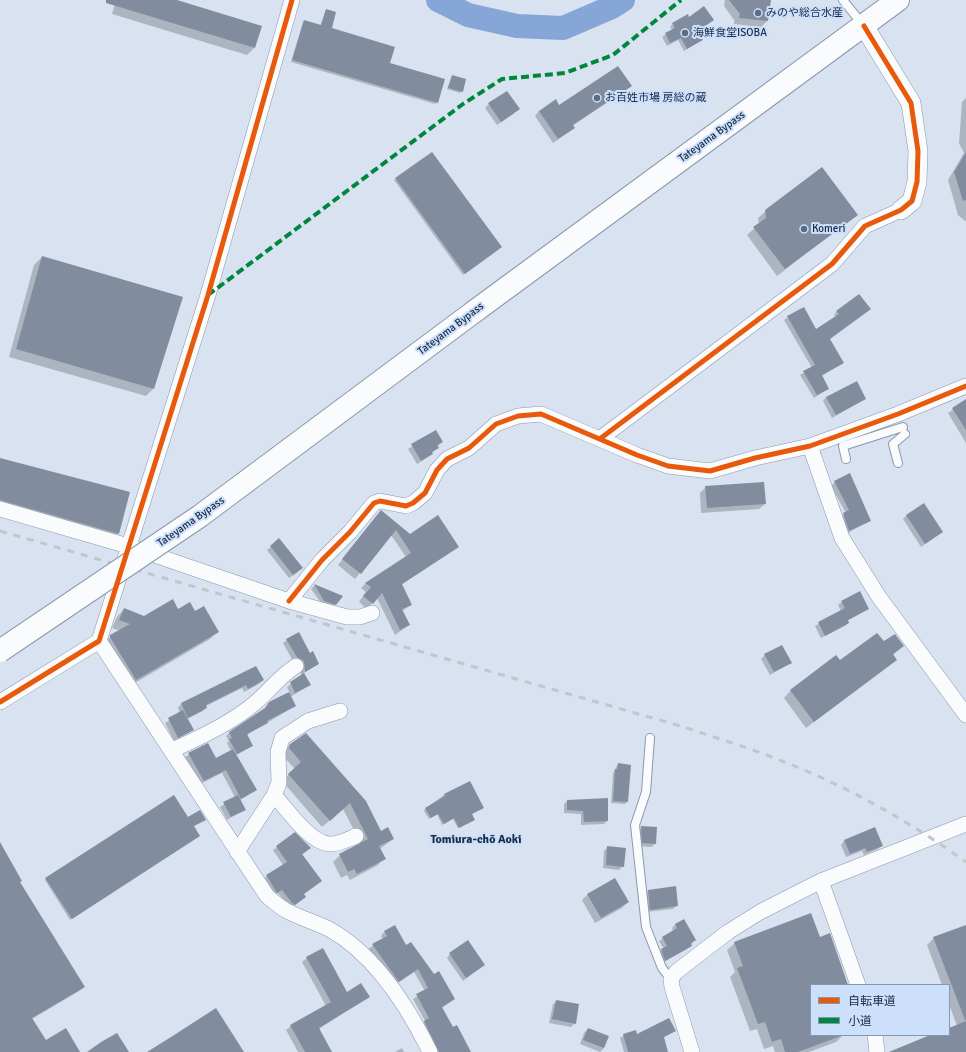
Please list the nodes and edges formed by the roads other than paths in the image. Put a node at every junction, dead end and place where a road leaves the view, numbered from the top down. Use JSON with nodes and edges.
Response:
{"nodes":[{"id":1,"x":292,"y":0,"type":"edge"},
{"id":2,"x":843,"y":0,"type":"edge"},
{"id":3,"x":898,"y":0,"type":"edge"},
{"id":4,"x":864,"y":26,"type":"junction"},
{"id":5,"x":901,"y":210,"type":"joint"},
{"id":6,"x":966,"y":386,"type":"edge"},
{"id":7,"x":601,"y":438,"type":"junction"},
{"id":8,"x":810,"y":446,"type":"junction"},
{"id":9,"x":846,"y":459,"type":"dead end"},
{"id":10,"x":898,"y":463,"type":"dead end"},
{"id":11,"x":0,"y":509,"type":"edge"},
{"id":12,"x":128,"y":546,"type":"junction"},
{"id":13,"x":289,"y":601,"type":"junction"},
{"id":14,"x":372,"y":613,"type":"dead end"},
{"id":15,"x":99,"y":641,"type":"junction"},
{"id":16,"x":0,"y":651,"type":"edge"},
{"id":17,"x":296,"y":666,"type":"dead end"},
{"id":18,"x":0,"y":702,"type":"edge"},
{"id":19,"x":340,"y":711,"type":"dead end"},
{"id":20,"x":966,"y":715,"type":"edge"},
{"id":21,"x":650,"y":738,"type":"dead end"},
{"id":22,"x":171,"y":751,"type":"junction"},
{"id":23,"x":274,"y":795,"type":"junction"},
{"id":24,"x":966,"y":824,"type":"edge"},
{"id":25,"x":356,"y":836,"type":"dead end"},
{"id":26,"x":237,"y":852,"type":"junction"},
{"id":27,"x":821,"y":881,"type":"junction"},
{"id":28,"x":671,"y":980,"type":"junction"},
{"id":29,"x":858,"y":984,"type":"edge"},
{"id":30,"x":875,"y":1036,"type":"edge"},
{"id":31,"x":430,"y":1052,"type":"edge"},
{"id":32,"x":692,"y":1052,"type":"edge"},
{"id":33,"x":877,"y":1052,"type":"edge"}],
"edges":[{"from":1,"to":12,"type":"street"},
{"from":2,"to":4,"type":"lane"},
{"from":3,"to":4,"type":"highway","name":"Tateyama Bypass"},
{"from":4,"to":5,"type":"street"},
{"from":4,"to":16,"type":"highway","name":"Tateyama Bypass","bridge":true},
{"from":5,"to":7,"type":"street"},
{"from":6,"to":8,"type":"street"},
{"from":7,"to":8,"type":"street"},
{"from":7,"to":13,"type":"street"},
{"from":8,"to":20,"type":"street"},
{"from":9,"to":10,"type":"lane"},
{"from":11,"to":12,"type":"street"},
{"from":12,"to":13,"type":"street"},
{"from":12,"to":15,"type":"street"},
{"from":13,"to":14,"type":"street"},
{"from":15,"to":18,"type":"street"},
{"from":15,"to":22,"type":"street"},
{"from":17,"to":22,"type":"street"},
{"from":19,"to":23,"type":"street"},
{"from":21,"to":28,"type":"lane"},
{"from":22,"to":26,"type":"street"},
{"from":23,"to":25,"type":"street"},
{"from":23,"to":26,"type":"street"},
{"from":24,"to":27,"type":"street"},
{"from":26,"to":31,"type":"street"},
{"from":27,"to":28,"type":"street"},
{"from":27,"to":29,"type":"street"},
{"from":28,"to":32,"type":"street"},
{"from":30,"to":33,"type":"street"}]}
